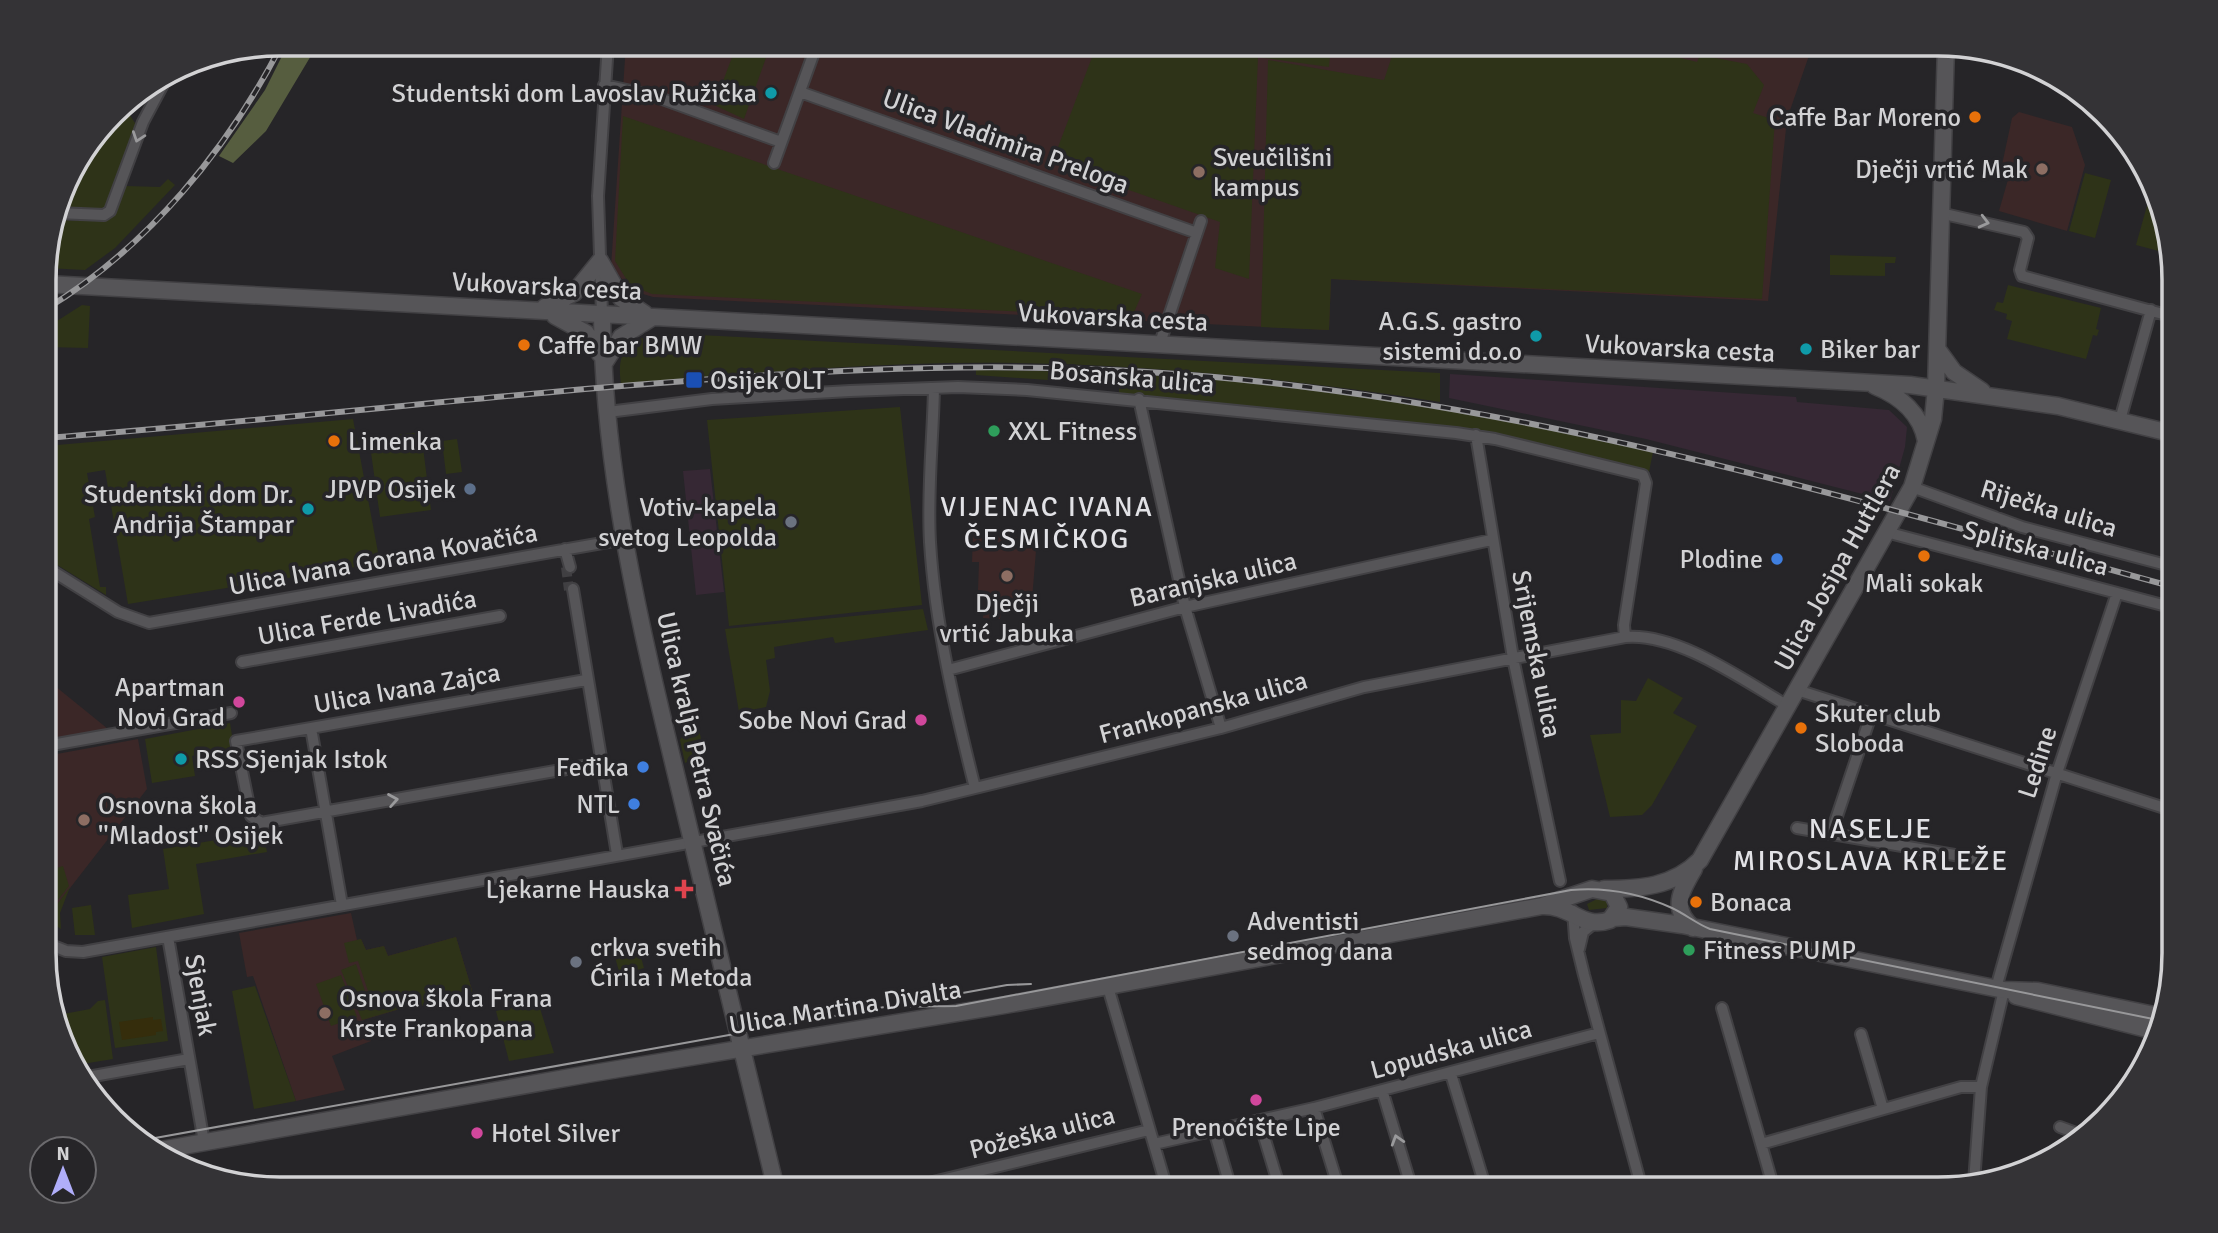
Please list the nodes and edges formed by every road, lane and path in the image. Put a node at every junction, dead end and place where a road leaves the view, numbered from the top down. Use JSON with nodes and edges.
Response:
{"nodes":[{"id":1,"x":607,"y":56,"type":"edge"},
{"id":2,"x":813,"y":56,"type":"edge"},
{"id":3,"x":1946,"y":57,"type":"edge"},
{"id":4,"x":604,"y":85,"type":"junction"},
{"id":5,"x":159,"y":92,"type":"edge"},
{"id":6,"x":800,"y":92,"type":"junction"},
{"id":7,"x":781,"y":142,"type":"junction"},
{"id":8,"x":774,"y":163,"type":"dead end"},
{"id":9,"x":66,"y":213,"type":"edge"},
{"id":10,"x":1940,"y":214,"type":"junction"},
{"id":11,"x":1201,"y":221,"type":"dead end"},
{"id":12,"x":1197,"y":233,"type":"junction"},
{"id":13,"x":600,"y":261,"type":"junction"},
{"id":14,"x":56,"y":285,"type":"edge"},
{"id":15,"x":533,"y":310,"type":"junction"},
{"id":16,"x":2151,"y":310,"type":"junction"},
{"id":17,"x":2162,"y":313,"type":"edge"},
{"id":18,"x":602,"y":314,"type":"junction"},
{"id":19,"x":653,"y":317,"type":"junction"},
{"id":20,"x":1160,"y":344,"type":"junction"},
{"id":21,"x":1938,"y":350,"type":"junction"},
{"id":22,"x":604,"y":364,"type":"junction"},
{"id":23,"x":1863,"y":382,"type":"junction"},
{"id":24,"x":934,"y":388,"type":"junction"},
{"id":25,"x":1936,"y":388,"type":"junction"},
{"id":26,"x":1987,"y":394,"type":"junction"},
{"id":27,"x":1139,"y":399,"type":"junction"},
{"id":28,"x":608,"y":412,"type":"junction"},
{"id":29,"x":2120,"y":420,"type":"junction"},
{"id":30,"x":2162,"y":431,"type":"edge"},
{"id":31,"x":1476,"y":435,"type":"junction"},
{"id":32,"x":1927,"y":444,"type":"junction"},
{"id":33,"x":1912,"y":487,"type":"junction"},
{"id":34,"x":1886,"y":532,"type":"junction"},
{"id":35,"x":625,"y":539,"type":"junction"},
{"id":36,"x":1491,"y":540,"type":"junction"},
{"id":37,"x":565,"y":550,"type":"junction"},
{"id":38,"x":2162,"y":564,"type":"edge"},
{"id":39,"x":568,"y":565,"type":"tunnel mouth"},
{"id":40,"x":56,"y":574,"type":"edge"},
{"id":41,"x":572,"y":592,"type":"tunnel mouth"},
{"id":42,"x":2117,"y":593,"type":"junction"},
{"id":43,"x":2162,"y":605,"type":"edge"},
{"id":44,"x":1185,"y":607,"type":"junction"},
{"id":45,"x":500,"y":616,"type":"dead end"},
{"id":46,"x":1625,"y":637,"type":"junction"},
{"id":47,"x":1513,"y":658,"type":"junction"},
{"id":48,"x":242,"y":662,"type":"dead end"},
{"id":49,"x":948,"y":670,"type":"junction"},
{"id":50,"x":586,"y":680,"type":"junction"},
{"id":51,"x":1797,"y":690,"type":"junction"},
{"id":52,"x":1788,"y":706,"type":"junction"},
{"id":53,"x":231,"y":713,"type":"dead end"},
{"id":54,"x":1871,"y":715,"type":"junction"},
{"id":55,"x":311,"y":727,"type":"junction"},
{"id":56,"x":1221,"y":728,"type":"junction"},
{"id":57,"x":56,"y":744,"type":"edge"},
{"id":58,"x":600,"y":763,"type":"junction"},
{"id":59,"x":2057,"y":773,"type":"junction"},
{"id":60,"x":975,"y":788,"type":"junction"},
{"id":61,"x":2162,"y":807,"type":"edge"},
{"id":62,"x":326,"y":812,"type":"junction"},
{"id":63,"x":1797,"y":828,"type":"dead end"},
{"id":64,"x":1832,"y":834,"type":"junction"},
{"id":65,"x":692,"y":841,"type":"junction"},
{"id":66,"x":617,"y":854,"type":"junction"},
{"id":67,"x":1972,"y":858,"type":"dead end"},
{"id":68,"x":1699,"y":860,"type":"junction"},
{"id":69,"x":1560,"y":881,"type":"junction"},
{"id":70,"x":1646,"y":887,"type":"junction"},
{"id":71,"x":1602,"y":889,"type":"junction"},
{"id":72,"x":1581,"y":893,"type":"junction"},
{"id":73,"x":1547,"y":904,"type":"junction"},
{"id":74,"x":342,"y":905,"type":"junction"},
{"id":75,"x":1618,"y":908,"type":"junction"},
{"id":76,"x":1573,"y":911,"type":"junction"},
{"id":77,"x":1594,"y":923,"type":"junction"},
{"id":78,"x":1687,"y":926,"type":"junction"},
{"id":79,"x":168,"y":937,"type":"junction"},
{"id":80,"x":56,"y":947,"type":"edge"},
{"id":81,"x":1579,"y":952,"type":"junction"},
{"id":82,"x":1108,"y":986,"type":"junction"},
{"id":83,"x":2000,"y":989,"type":"junction"},
{"id":84,"x":1722,"y":1008,"type":"dead end"},
{"id":85,"x":2153,"y":1015,"type":"edge"},
{"id":86,"x":2148,"y":1029,"type":"edge"},
{"id":87,"x":1599,"y":1033,"type":"junction"},
{"id":88,"x":1861,"y":1034,"type":"dead end"},
{"id":89,"x":743,"y":1049,"type":"junction"},
{"id":90,"x":189,"y":1059,"type":"junction"},
{"id":91,"x":1451,"y":1074,"type":"junction"},
{"id":92,"x":93,"y":1076,"type":"edge"},
{"id":93,"x":1981,"y":1087,"type":"junction"},
{"id":94,"x":1382,"y":1090,"type":"junction"},
{"id":95,"x":1314,"y":1108,"type":"junction"},
{"id":96,"x":1883,"y":1109,"type":"junction"},
{"id":97,"x":1259,"y":1120,"type":"junction"},
{"id":98,"x":2060,"y":1128,"type":"dead end"},
{"id":99,"x":1149,"y":1130,"type":"junction"},
{"id":100,"x":1214,"y":1130,"type":"junction"},
{"id":101,"x":2073,"y":1132,"type":"edge"},
{"id":102,"x":204,"y":1142,"type":"junction"},
{"id":103,"x":1154,"y":1144,"type":"junction"},
{"id":104,"x":1761,"y":1144,"type":"junction"},
{"id":105,"x":170,"y":1148,"type":"edge"},
{"id":106,"x":1975,"y":1174,"type":"edge"},
{"id":107,"x":773,"y":1177,"type":"edge"},
{"id":108,"x":954,"y":1177,"type":"edge"},
{"id":109,"x":1164,"y":1177,"type":"edge"},
{"id":110,"x":1228,"y":1177,"type":"edge"},
{"id":111,"x":1276,"y":1177,"type":"edge"},
{"id":112,"x":1335,"y":1177,"type":"edge"},
{"id":113,"x":1408,"y":1177,"type":"edge"},
{"id":114,"x":1482,"y":1177,"type":"edge"},
{"id":115,"x":1639,"y":1177,"type":"edge"},
{"id":116,"x":1770,"y":1177,"type":"edge"}],
"edges":[{"from":1,"to":4,"type":"street"},
{"from":2,"to":6,"type":"street"},
{"from":3,"to":10,"type":"main road","name":"Ulica Josipa Huttlera"},
{"from":4,"to":7,"type":"street"},
{"from":4,"to":13,"type":"street"},
{"from":5,"to":9,"type":"street","one_way":true},
{"from":6,"to":7,"type":"street"},
{"from":6,"to":12,"type":"street","name":"Ulica Vladimira Preloga"},
{"from":7,"to":8,"type":"street"},
{"from":10,"to":16,"type":"street","one_way":true},
{"from":10,"to":21,"type":"main road","name":"Ulica Josipa Huttlera"},
{"from":11,"to":12,"type":"street"},
{"from":12,"to":20,"type":"street"},
{"from":13,"to":15,"type":"main road"},
{"from":13,"to":18,"type":"street"},
{"from":13,"to":19,"type":"main road"},
{"from":14,"to":15,"type":"main road","name":"Vukovarska cesta"},
{"from":15,"to":18,"type":"main road","name":"Vukovarska cesta"},
{"from":15,"to":22,"type":"main road"},
{"from":16,"to":17,"type":"street"},
{"from":16,"to":29,"type":"street"},
{"from":18,"to":19,"type":"main road","name":"Vukovarska cesta"},
{"from":18,"to":22,"type":"main road","name":"Ulica kralja Petra Svačića"},
{"from":19,"to":20,"type":"main road","name":"Vukovarska cesta"},
{"from":19,"to":22,"type":"main road"},
{"from":20,"to":23,"type":"main road","name":"Vukovarska cesta"},
{"from":21,"to":25,"type":"main road","name":"Ulica Josipa Huttlera"},
{"from":21,"to":26,"type":"main road"},
{"from":22,"to":28,"type":"main road","name":"Ulica kralja Petra Svačića"},
{"from":23,"to":25,"type":"main road","name":"Vukovarska cesta"},
{"from":23,"to":32,"type":"main road"},
{"from":24,"to":27,"type":"street","name":"Bosanska ulica"},
{"from":24,"to":28,"type":"street","name":"Bosanska ulica"},
{"from":24,"to":49,"type":"street"},
{"from":25,"to":26,"type":"main road","name":"Vukovarska cesta"},
{"from":25,"to":32,"type":"main road","name":"Ulica Josipa Huttlera"},
{"from":26,"to":29,"type":"main road","name":"Vukovarska cesta"},
{"from":27,"to":31,"type":"street","name":"Bosanska ulica"},
{"from":27,"to":44,"type":"street"},
{"from":28,"to":35,"type":"main road","name":"Ulica kralja Petra Svačića"},
{"from":29,"to":30,"type":"main road","name":"Vukovarska cesta"},
{"from":31,"to":36,"type":"street","name":"Srijemska ulica"},
{"from":31,"to":46,"type":"street","name":"Bosanska ulica"},
{"from":32,"to":33,"type":"main road","name":"Ulica Josipa Huttlera"},
{"from":33,"to":34,"type":"main road","name":"Ulica Josipa Huttlera"},
{"from":33,"to":38,"type":"street","name":"Riječka ulica"},
{"from":34,"to":42,"type":"street","name":"Splitska ulica"},
{"from":34,"to":51,"type":"main road","name":"Ulica Josipa Huttlera"},
{"from":35,"to":37,"type":"street","name":"Ulica Ivana Gorana Kovačića"},
{"from":35,"to":65,"type":"main road","name":"Ulica kralja Petra Svačića"},
{"from":36,"to":44,"type":"street","name":"Baranjska ulica"},
{"from":36,"to":47,"type":"street","name":"Srijemska ulica"},
{"from":37,"to":39,"type":"street"},
{"from":37,"to":40,"type":"street","name":"Ulica Ivana Gorana Kovačića"},
{"from":41,"to":50,"type":"street"},
{"from":42,"to":43,"type":"street","name":"Splitska ulica"},
{"from":42,"to":59,"type":"street","name":"Ledine"},
{"from":44,"to":49,"type":"street","name":"Baranjska ulica"},
{"from":44,"to":56,"type":"street"},
{"from":45,"to":48,"type":"street","name":"Ulica Ferde Livadića"},
{"from":46,"to":47,"type":"street","name":"Frankopanska ulica"},
{"from":46,"to":52,"type":"street","name":"Frankopanska ulica"},
{"from":47,"to":56,"type":"street","name":"Frankopanska ulica"},
{"from":47,"to":69,"type":"street","name":"Srijemska ulica"},
{"from":49,"to":60,"type":"street"},
{"from":50,"to":55,"type":"street","name":"Ulica Ivana Zajca"},
{"from":50,"to":58,"type":"street"},
{"from":51,"to":52,"type":"main road","name":"Ulica Josipa Huttlera"},
{"from":51,"to":54,"type":"street"},
{"from":52,"to":68,"type":"main road","name":"Ulica Josipa Huttlera"},
{"from":53,"to":57,"type":"street"},
{"from":54,"to":59,"type":"street"},
{"from":54,"to":64,"type":"street"},
{"from":55,"to":62,"type":"street"},
{"from":55,"to":62,"type":"street","name":"Ulica Ivana Zajca"},
{"from":56,"to":60,"type":"street","name":"Frankopanska ulica"},
{"from":62,"to":58,"type":"street","one_way":true},
{"from":58,"to":66,"type":"street"},
{"from":59,"to":61,"type":"street"},
{"from":59,"to":83,"type":"street","name":"Ledine"},
{"from":60,"to":65,"type":"street","name":"Frankopanska ulica"},
{"from":62,"to":74,"type":"street"},
{"from":63,"to":64,"type":"street"},
{"from":64,"to":67,"type":"street"},
{"from":65,"to":66,"type":"street","name":"Frankopanska ulica"},
{"from":65,"to":89,"type":"main road","name":"Ulica kralja Petra Svačića"},
{"from":66,"to":74,"type":"street","name":"Frankopanska ulica"},
{"from":68,"to":70,"type":"main road","name":"Ulica Josipa Huttlera"},
{"from":68,"to":78,"type":"main road"},
{"from":69,"to":72,"type":"street"},
{"from":69,"to":73,"type":"street"},
{"from":70,"to":71,"type":"main road","name":"Ulica Josipa Huttlera"},
{"from":70,"to":75,"type":"main road","name":"Ulica Josipa Huttlera"},
{"from":71,"to":72,"type":"main road"},
{"from":71,"to":75,"type":"main road"},
{"from":72,"to":73,"type":"main road","name":"Ulica Martina Divalta"},
{"from":72,"to":76,"type":"main road"},
{"from":73,"to":76,"type":"main road","name":"Ulica Martina Divalta"},
{"from":73,"to":82,"type":"main road","name":"Ulica Martina Divalta"},
{"from":74,"to":79,"type":"street","name":"Frankopanska ulica"},
{"from":75,"to":77,"type":"main road"},
{"from":75,"to":78,"type":"main road"},
{"from":76,"to":77,"type":"main road"},
{"from":76,"to":81,"type":"street"},
{"from":77,"to":81,"type":"street"},
{"from":78,"to":83,"type":"main road"},
{"from":79,"to":80,"type":"street","name":"Sjenjak"},
{"from":79,"to":90,"type":"street","name":"Sjenjak"},
{"from":81,"to":87,"type":"street"},
{"from":82,"to":89,"type":"main road","name":"Ulica Martina Divalta"},
{"from":82,"to":99,"type":"street"},
{"from":83,"to":85,"type":"main road"},
{"from":83,"to":86,"type":"main road"},
{"from":83,"to":93,"type":"street","name":"Ledine"},
{"from":84,"to":104,"type":"street"},
{"from":87,"to":91,"type":"street","name":"Lopudska ulica"},
{"from":87,"to":115,"type":"street"},
{"from":88,"to":96,"type":"street"},
{"from":89,"to":102,"type":"main road","name":"Ulica Martina Divalta"},
{"from":89,"to":107,"type":"main road","name":"Ulica kralja Petra Svačića"},
{"from":90,"to":92,"type":"street","name":"Sjenjak"},
{"from":90,"to":102,"type":"street","name":"Sjenjak"},
{"from":91,"to":94,"type":"street","name":"Lopudska ulica"},
{"from":91,"to":114,"type":"street"},
{"from":93,"to":96,"type":"street"},
{"from":93,"to":106,"type":"street","name":"Ledine"},
{"from":94,"to":95,"type":"street","name":"Lopudska ulica"},
{"from":113,"to":94,"type":"street","one_way":true},
{"from":95,"to":97,"type":"street","name":"Lopudska ulica"},
{"from":95,"to":112,"type":"street"},
{"from":96,"to":104,"type":"street"},
{"from":97,"to":100,"type":"street","name":"Lopudska ulica"},
{"from":97,"to":111,"type":"street"},
{"from":98,"to":101,"type":"street"},
{"from":99,"to":103,"type":"street"},
{"from":99,"to":108,"type":"street","name":"Požeška ulica"},
{"from":100,"to":103,"type":"street","name":"Lopudska ulica"},
{"from":100,"to":110,"type":"street"},
{"from":102,"to":105,"type":"main road","name":"Ulica Martina Divalta"},
{"from":103,"to":109,"type":"street"},
{"from":104,"to":116,"type":"street"}]}
